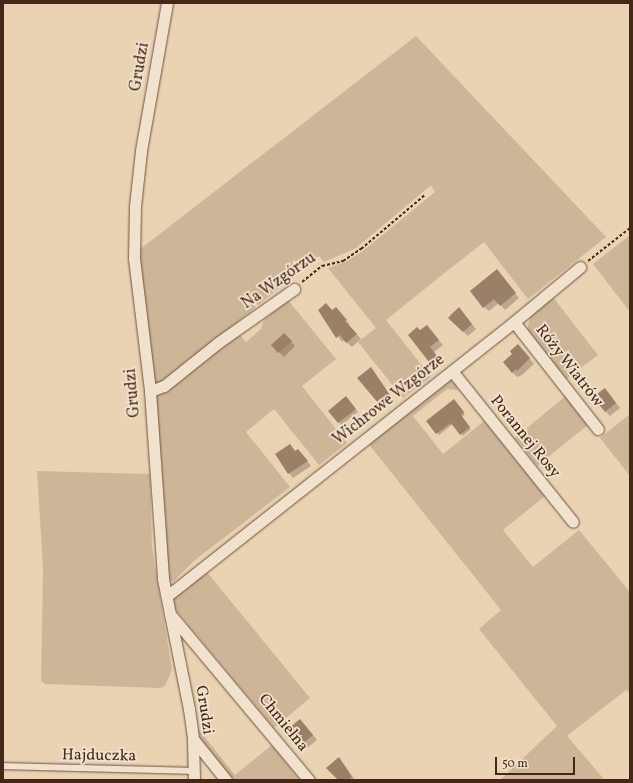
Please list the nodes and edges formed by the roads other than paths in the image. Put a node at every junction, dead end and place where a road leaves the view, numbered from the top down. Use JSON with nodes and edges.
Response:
{"nodes":[{"id":1,"x":167,"y":3,"type":"edge"},
{"id":2,"x":580,"y":267,"type":"road end"},
{"id":3,"x":294,"y":289,"type":"road end"},
{"id":4,"x":514,"y":322,"type":"junction"},
{"id":5,"x":452,"y":371,"type":"junction"},
{"id":6,"x":150,"y":391,"type":"junction"},
{"id":7,"x":598,"y":429,"type":"dead end"},
{"id":8,"x":573,"y":522,"type":"dead end"},
{"id":9,"x":167,"y":596,"type":"junction"},
{"id":10,"x":170,"y":614,"type":"junction"},
{"id":11,"x":193,"y":739,"type":"junction"},
{"id":12,"x":3,"y":766,"type":"edge"},
{"id":13,"x":194,"y":776,"type":"edge"},
{"id":14,"x":226,"y":780,"type":"edge"},
{"id":15,"x":309,"y":780,"type":"edge"}],
"edges":[{"from":1,"to":6,"type":"street","name":"Grudzi"},
{"from":2,"to":4,"type":"street","name":"Wichrowe Wzgórze"},
{"from":3,"to":6,"type":"street","name":"Na Wzgórzu"},
{"from":4,"to":5,"type":"street","name":"Wichrowe Wzgórze"},
{"from":4,"to":7,"type":"street","name":"Róży Wiatrów"},
{"from":5,"to":8,"type":"street","name":"Porannej Rosy"},
{"from":5,"to":9,"type":"street","name":"Wichrowe Wzgórze"},
{"from":6,"to":9,"type":"street","name":"Grudzi"},
{"from":9,"to":10,"type":"street","name":"Grudzi"},
{"from":10,"to":11,"type":"street","name":"Grudzi"},
{"from":10,"to":15,"type":"street","name":"Chmielna"},
{"from":11,"to":13,"type":"street","name":"Grudzi"},
{"from":11,"to":14,"type":"street"},
{"from":12,"to":13,"type":"lane","name":"Hajduczka"}]}
